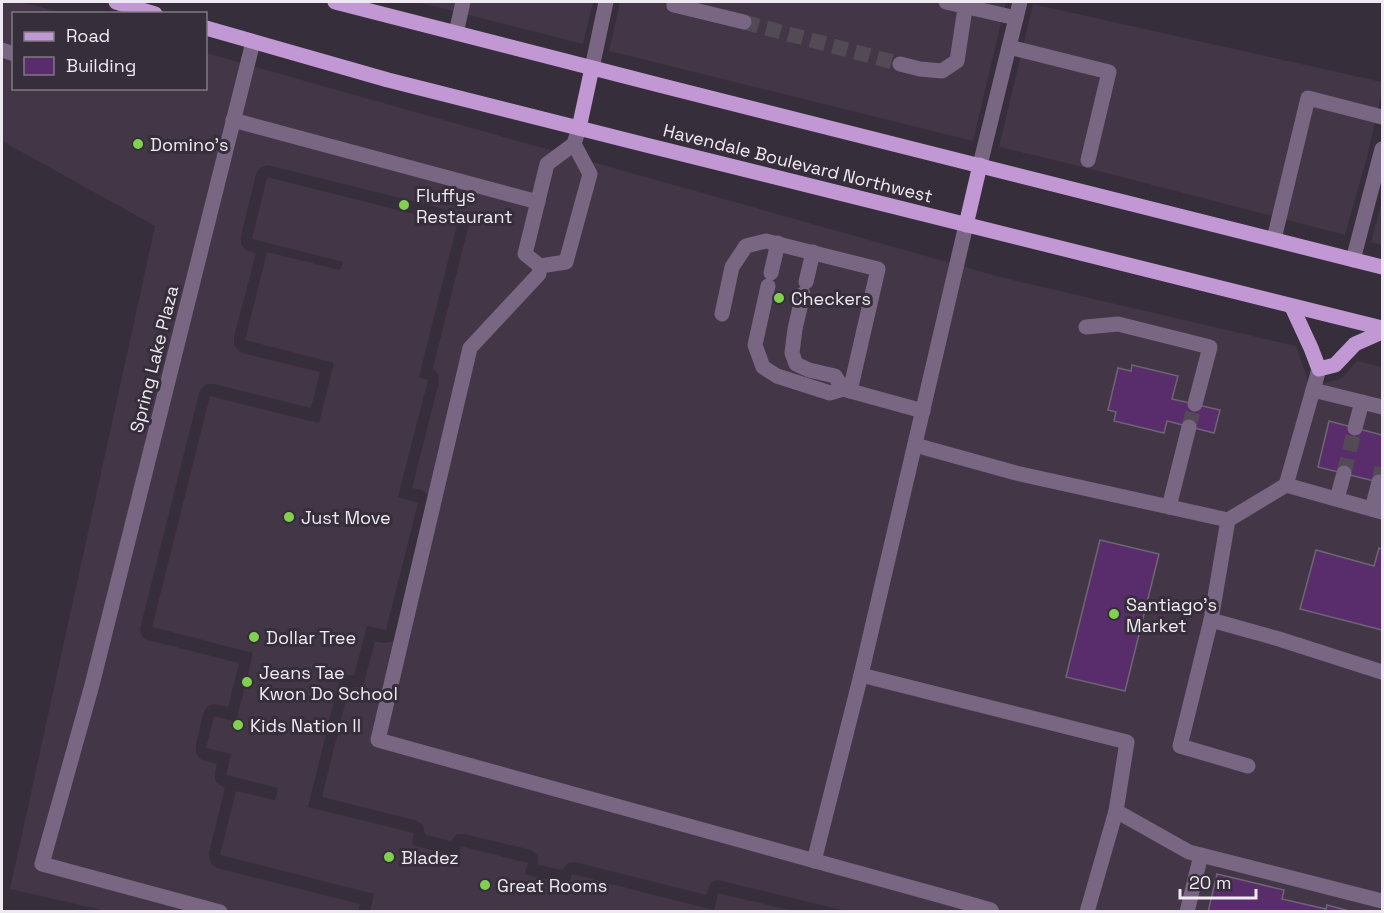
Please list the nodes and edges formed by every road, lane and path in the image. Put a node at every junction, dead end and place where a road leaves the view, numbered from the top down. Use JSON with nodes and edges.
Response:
{"nodes":[{"id":1,"x":116,"y":2,"type":"edge"},
{"id":2,"x":335,"y":2,"type":"edge"},
{"id":3,"x":463,"y":2,"type":"edge"},
{"id":4,"x":606,"y":2,"type":"edge"},
{"id":5,"x":674,"y":2,"type":"edge"},
{"id":6,"x":946,"y":2,"type":"edge"},
{"id":7,"x":1020,"y":2,"type":"edge"},
{"id":8,"x":966,"y":4,"type":"edge"},
{"id":9,"x":367,"y":6,"type":"edge"},
{"id":10,"x":725,"y":9,"type":"edge"},
{"id":11,"x":148,"y":12,"type":"edge"},
{"id":12,"x":1016,"y":18,"type":"junction"},
{"id":13,"x":744,"y":22,"type":"tunnel mouth"},
{"id":14,"x":207,"y":28,"type":"edge"},
{"id":15,"x":456,"y":33,"type":"junction"},
{"id":16,"x":253,"y":42,"type":"junction"},
{"id":17,"x":1009,"y":47,"type":"junction"},
{"id":18,"x":900,"y":64,"type":"tunnel mouth"},
{"id":19,"x":592,"y":68,"type":"junction"},
{"id":20,"x":1383,"y":117,"type":"edge"},
{"id":21,"x":233,"y":120,"type":"junction"},
{"id":22,"x":579,"y":128,"type":"junction"},
{"id":23,"x":574,"y":144,"type":"junction"},
{"id":24,"x":1383,"y":149,"type":"edge"},
{"id":25,"x":1088,"y":160,"type":"dead end"},
{"id":26,"x":980,"y":165,"type":"junction"},
{"id":27,"x":538,"y":202,"type":"junction"},
{"id":28,"x":966,"y":225,"type":"junction"},
{"id":29,"x":1274,"y":239,"type":"junction"},
{"id":30,"x":778,"y":243,"type":"junction"},
{"id":31,"x":813,"y":252,"type":"junction"},
{"id":32,"x":1353,"y":260,"type":"junction"},
{"id":33,"x":540,"y":266,"type":"junction"},
{"id":34,"x":1383,"y":267,"type":"edge"},
{"id":35,"x":1292,"y":307,"type":"junction"},
{"id":36,"x":722,"y":314,"type":"dead end"},
{"id":37,"x":1086,"y":327,"type":"dead end"},
{"id":38,"x":1383,"y":330,"type":"edge"},
{"id":39,"x":1319,"y":369,"type":"junction"},
{"id":40,"x":846,"y":390,"type":"junction"},
{"id":41,"x":1313,"y":390,"type":"junction"},
{"id":42,"x":1362,"y":402,"type":"junction"},
{"id":43,"x":1195,"y":404,"type":"tunnel mouth"},
{"id":44,"x":1383,"y":407,"type":"edge"},
{"id":45,"x":923,"y":411,"type":"junction"},
{"id":46,"x":1189,"y":427,"type":"tunnel mouth"},
{"id":47,"x":1355,"y":428,"type":"tunnel mouth"},
{"id":48,"x":915,"y":445,"type":"junction"},
{"id":49,"x":1344,"y":474,"type":"tunnel mouth"},
{"id":50,"x":1379,"y":482,"type":"dead end"},
{"id":51,"x":1286,"y":485,"type":"junction"},
{"id":52,"x":1337,"y":499,"type":"junction"},
{"id":53,"x":1168,"y":507,"type":"junction"},
{"id":54,"x":1377,"y":510,"type":"edge"},
{"id":55,"x":1228,"y":520,"type":"junction"},
{"id":56,"x":1211,"y":620,"type":"junction"},
{"id":57,"x":1383,"y":672,"type":"edge"},
{"id":58,"x":861,"y":675,"type":"junction"},
{"id":59,"x":1248,"y":766,"type":"dead end"},
{"id":60,"x":1116,"y":811,"type":"junction"},
{"id":61,"x":1201,"y":855,"type":"junction"},
{"id":62,"x":814,"y":861,"type":"junction"},
{"id":63,"x":1383,"y":901,"type":"edge"},
{"id":64,"x":220,"y":912,"type":"edge"},
{"id":65,"x":992,"y":912,"type":"edge"},
{"id":66,"x":1087,"y":912,"type":"edge"},
{"id":67,"x":1187,"y":912,"type":"edge"}],
"edges":[{"from":1,"to":11,"type":"main road"},
{"from":2,"to":9,"type":"main road"},
{"from":3,"to":15,"type":"street"},
{"from":4,"to":19,"type":"street"},
{"from":5,"to":10,"type":"street"},
{"from":6,"to":8,"type":"street"},
{"from":7,"to":12,"type":"street"},
{"from":8,"to":12,"type":"street"},
{"from":8,"to":18,"type":"street"},
{"from":9,"to":15,"type":"main road"},
{"from":10,"to":13,"type":"street"},
{"from":12,"to":17,"type":"street"},
{"from":14,"to":16,"type":"main road","name":"Havendale Boulevard Northwest"},
{"from":15,"to":19,"type":"main road"},
{"from":16,"to":21,"type":"street","name":"Spring Lake Plaza"},
{"from":16,"to":22,"type":"main road","name":"Havendale Boulevard Northwest"},
{"from":17,"to":25,"type":"street"},
{"from":17,"to":26,"type":"street"},
{"from":19,"to":22,"type":"main road"},
{"from":19,"to":26,"type":"main road"},
{"from":20,"to":29,"type":"street"},
{"from":21,"to":27,"type":"street"},
{"from":21,"to":64,"type":"street","name":"Spring Lake Plaza"},
{"from":22,"to":23,"type":"street"},
{"from":22,"to":28,"type":"main road","name":"Havendale Boulevard Northwest"},
{"from":23,"to":27,"type":"street"},
{"from":23,"to":33,"type":"street"},
{"from":24,"to":32,"type":"street"},
{"from":26,"to":28,"type":"main road"},
{"from":26,"to":29,"type":"main road"},
{"from":27,"to":33,"type":"street"},
{"from":28,"to":35,"type":"main road","name":"Havendale Boulevard Northwest"},
{"from":28,"to":45,"type":"street"},
{"from":29,"to":32,"type":"main road"},
{"from":30,"to":31,"type":"street"},
{"from":30,"to":36,"type":"street"},
{"from":30,"to":40,"type":"street"},
{"from":31,"to":40,"type":"street"},
{"from":31,"to":40,"type":"street"},
{"from":32,"to":34,"type":"main road"},
{"from":33,"to":62,"type":"street"},
{"from":35,"to":38,"type":"main road","name":"Havendale Boulevard Northwest"},
{"from":35,"to":39,"type":"main road"},
{"from":37,"to":43,"type":"street"},
{"from":38,"to":39,"type":"main road"},
{"from":39,"to":41,"type":"street"},
{"from":40,"to":45,"type":"street"},
{"from":41,"to":42,"type":"street"},
{"from":41,"to":51,"type":"street"},
{"from":42,"to":44,"type":"street"},
{"from":42,"to":47,"type":"street"},
{"from":45,"to":48,"type":"street"},
{"from":46,"to":53,"type":"street"},
{"from":48,"to":53,"type":"street"},
{"from":48,"to":58,"type":"street"},
{"from":49,"to":52,"type":"street"},
{"from":50,"to":54,"type":"street"},
{"from":51,"to":52,"type":"street"},
{"from":51,"to":55,"type":"street"},
{"from":52,"to":54,"type":"street"},
{"from":53,"to":55,"type":"street"},
{"from":55,"to":56,"type":"street"},
{"from":56,"to":57,"type":"street"},
{"from":56,"to":59,"type":"street"},
{"from":58,"to":60,"type":"street"},
{"from":58,"to":62,"type":"street"},
{"from":60,"to":61,"type":"street"},
{"from":60,"to":66,"type":"street"},
{"from":61,"to":63,"type":"street"},
{"from":61,"to":67,"type":"street"},
{"from":62,"to":65,"type":"street"}]}
